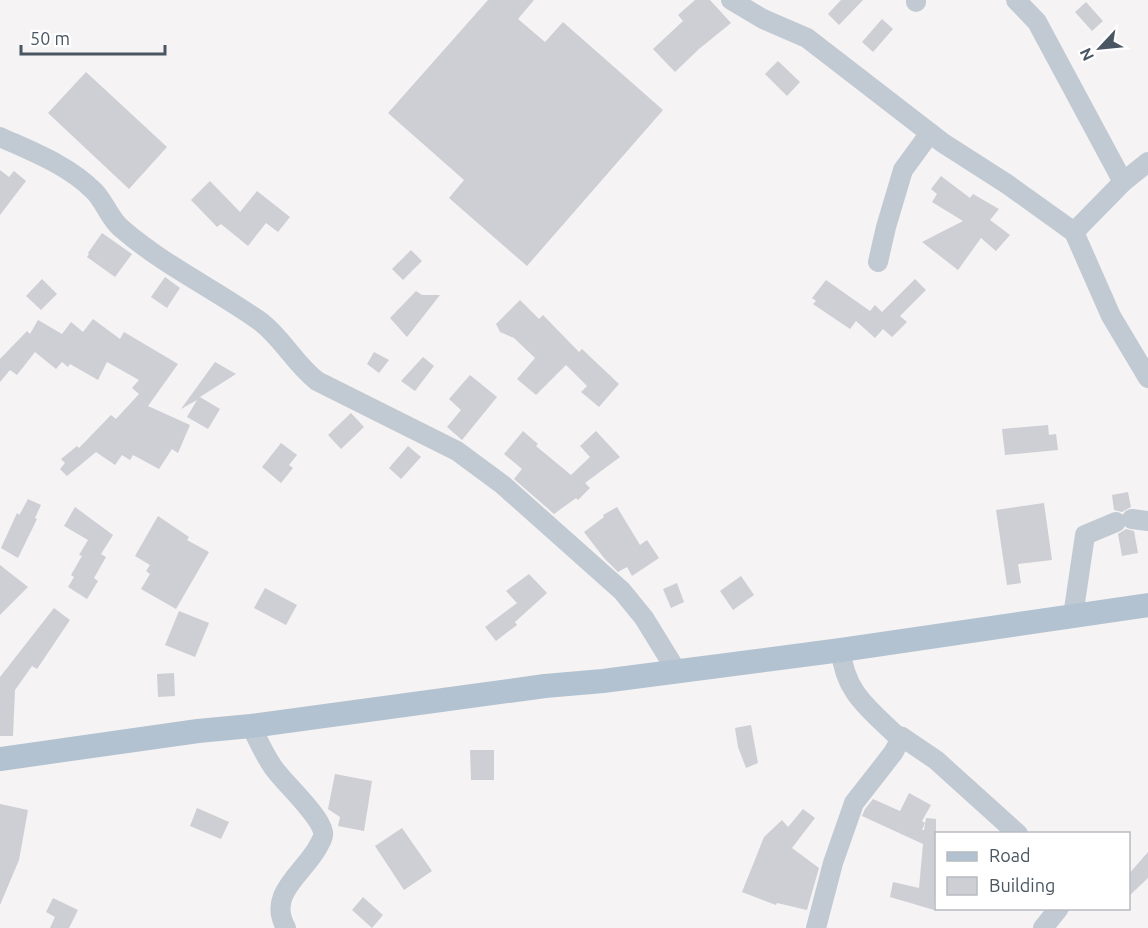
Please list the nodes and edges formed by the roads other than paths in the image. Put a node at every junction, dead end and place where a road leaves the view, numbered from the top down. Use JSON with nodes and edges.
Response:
{"nodes":[{"id":1,"x":731,"y":0,"type":"edge"},
{"id":2,"x":1016,"y":0,"type":"edge"},
{"id":3,"x":930,"y":133,"type":"junction"},
{"id":4,"x":0,"y":136,"type":"edge"},
{"id":5,"x":1148,"y":162,"type":"edge"},
{"id":6,"x":1123,"y":182,"type":"junction"},
{"id":7,"x":1074,"y":232,"type":"junction"},
{"id":8,"x":878,"y":262,"type":"dead end"},
{"id":9,"x":1148,"y":378,"type":"edge"},
{"id":10,"x":1132,"y":521,"type":"edge"},
{"id":11,"x":1148,"y":604,"type":"edge"},
{"id":12,"x":1073,"y":616,"type":"junction"},
{"id":13,"x":841,"y":650,"type":"junction"},
{"id":14,"x":676,"y":670,"type":"junction"},
{"id":15,"x":251,"y":726,"type":"junction"},
{"id":16,"x":899,"y":736,"type":"junction"},
{"id":17,"x":0,"y":759,"type":"edge"},
{"id":18,"x":1016,"y":832,"type":"edge"},
{"id":19,"x":1058,"y":910,"type":"edge"},
{"id":20,"x":286,"y":928,"type":"edge"},
{"id":21,"x":816,"y":928,"type":"edge"},
{"id":22,"x":1043,"y":928,"type":"edge"}],
"edges":[{"from":1,"to":3,"type":"street"},
{"from":2,"to":6,"type":"street"},
{"from":3,"to":7,"type":"street"},
{"from":3,"to":8,"type":"street"},
{"from":4,"to":14,"type":"street"},
{"from":5,"to":6,"type":"street"},
{"from":6,"to":7,"type":"street"},
{"from":7,"to":9,"type":"street"},
{"from":10,"to":12,"type":"street"},
{"from":11,"to":12,"type":"main road"},
{"from":12,"to":13,"type":"main road"},
{"from":13,"to":14,"type":"main road"},
{"from":13,"to":16,"type":"street"},
{"from":14,"to":15,"type":"main road"},
{"from":15,"to":17,"type":"main road"},
{"from":15,"to":20,"type":"street"},
{"from":16,"to":18,"type":"street"},
{"from":16,"to":21,"type":"street"},
{"from":19,"to":22,"type":"street"}]}
